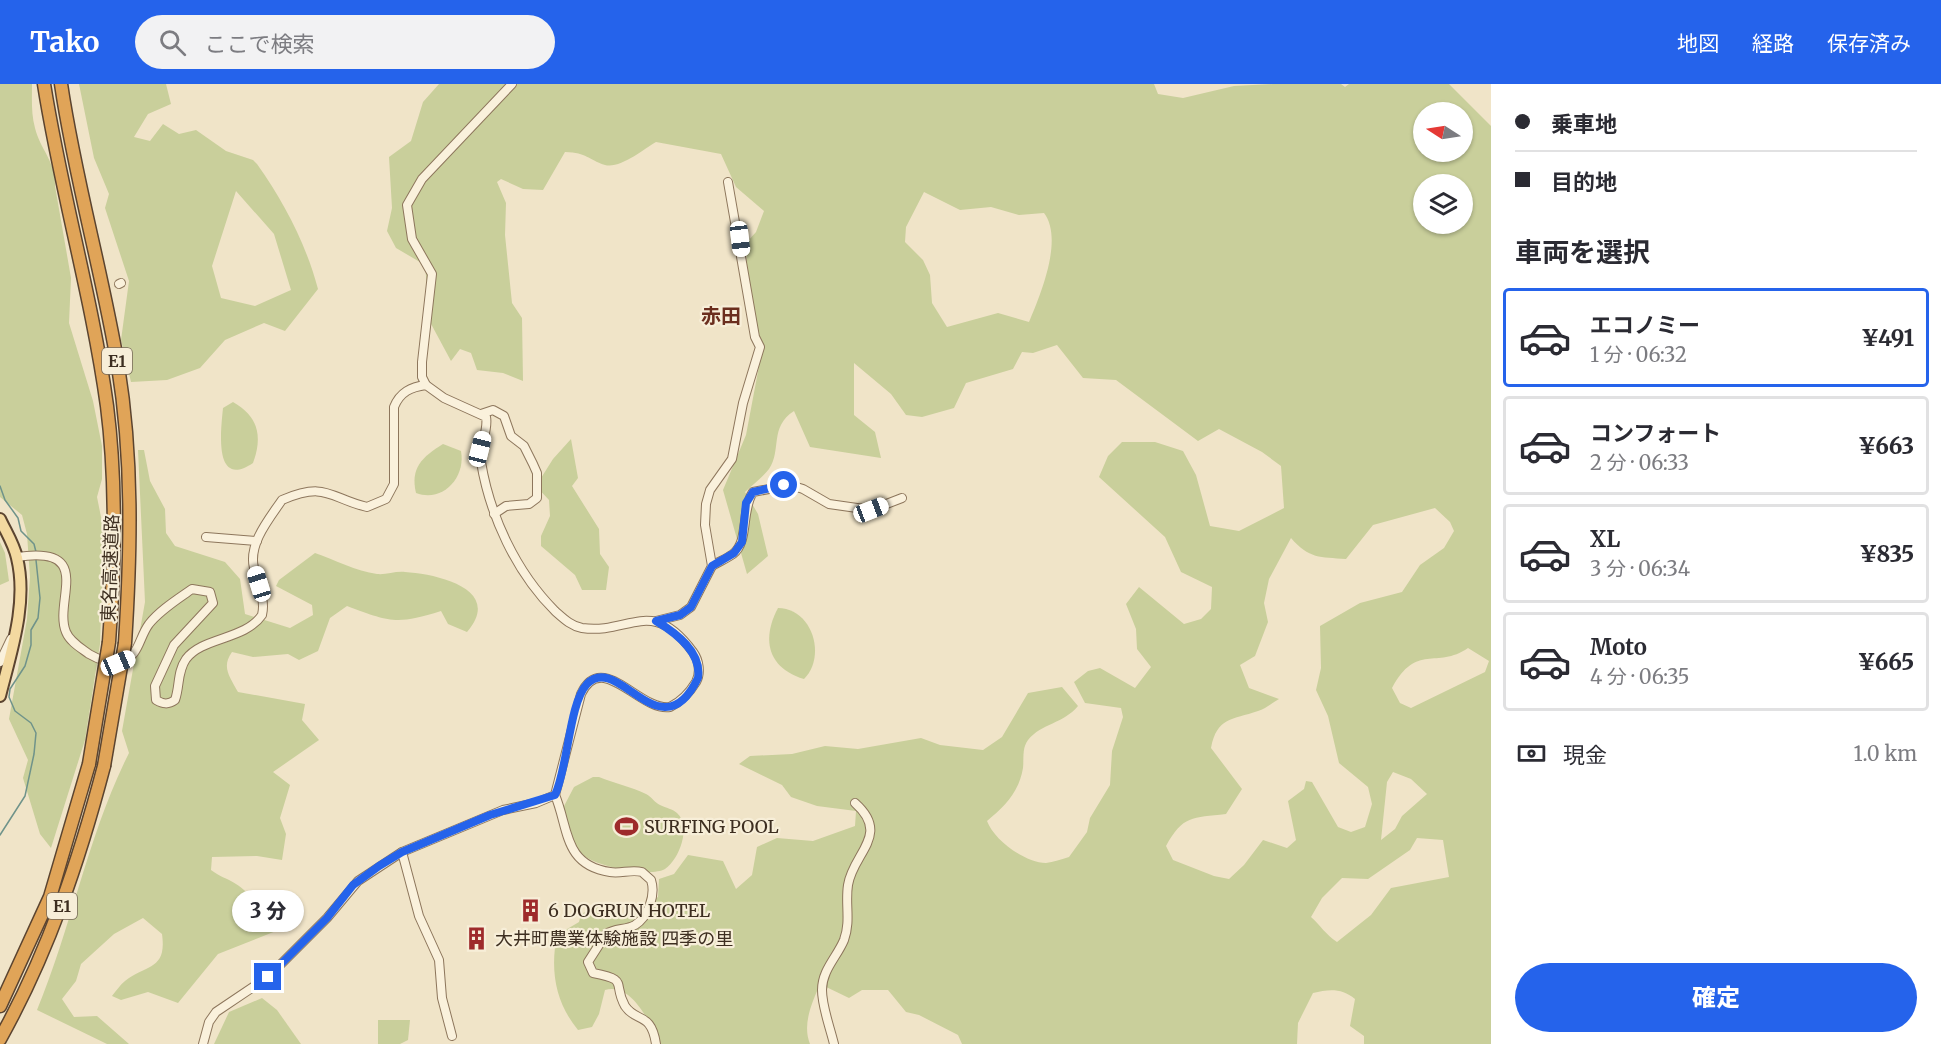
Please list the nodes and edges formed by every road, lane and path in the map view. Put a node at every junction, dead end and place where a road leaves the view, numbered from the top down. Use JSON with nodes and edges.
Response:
{"nodes":[{"id":1,"x":44,"y":84,"type":"edge"},
{"id":2,"x":61,"y":84,"type":"edge"},
{"id":3,"x":512,"y":84,"type":"edge"},
{"id":4,"x":728,"y":182,"type":"dead end"},
{"id":5,"x":426,"y":385,"type":"junction"},
{"id":6,"x":481,"y":414,"type":"junction"},
{"id":7,"x":902,"y":498,"type":"dead end"},
{"id":8,"x":494,"y":514,"type":"junction"},
{"id":9,"x":0,"y":519,"type":"edge"},
{"id":10,"x":206,"y":537,"type":"dead end"},
{"id":11,"x":257,"y":541,"type":"junction"},
{"id":12,"x":19,"y":556,"type":"junction"},
{"id":13,"x":712,"y":566,"type":"junction"},
{"id":14,"x":19,"y":614,"type":"junction"},
{"id":15,"x":656,"y":621,"type":"junction"},
{"id":16,"x":0,"y":662,"type":"edge"},
{"id":17,"x":0,"y":696,"type":"edge"},
{"id":18,"x":555,"y":795,"type":"junction"},
{"id":19,"x":855,"y":803,"type":"dead end"},
{"id":20,"x":402,"y":852,"type":"junction"},
{"id":21,"x":0,"y":1006,"type":"edge"},
{"id":22,"x":452,"y":1036,"type":"dead end"},
{"id":23,"x":0,"y":1038,"type":"edge"},
{"id":24,"x":202,"y":1044,"type":"edge"},
{"id":25,"x":656,"y":1044,"type":"edge"},
{"id":26,"x":834,"y":1044,"type":"edge"}],
"edges":[{"from":1,"to":21,"type":"highway","name":"東名高速道路","number":"E1","bridge":true},
{"from":2,"to":23,"type":"highway","name":"東名高速道路","number":"E1","bridge":true},
{"from":3,"to":5,"type":"street"},
{"from":4,"to":13,"type":"street"},
{"from":5,"to":6,"type":"street"},
{"from":5,"to":11,"type":"street"},
{"from":6,"to":8,"type":"street"},
{"from":6,"to":8,"type":"street"},
{"from":7,"to":13,"type":"street"},
{"from":8,"to":15,"type":"street"},
{"from":9,"to":12,"type":"main road"},
{"from":10,"to":11,"type":"street"},
{"from":11,"to":12,"type":"street"},
{"from":12,"to":14,"type":"main road"},
{"from":13,"to":15,"type":"street"},
{"from":14,"to":16,"type":"street"},
{"from":14,"to":17,"type":"main road"},
{"from":15,"to":18,"type":"street"},
{"from":18,"to":20,"type":"street"},
{"from":18,"to":25,"type":"street"},
{"from":19,"to":26,"type":"street"},
{"from":20,"to":22,"type":"street"},
{"from":20,"to":24,"type":"street"}]}
